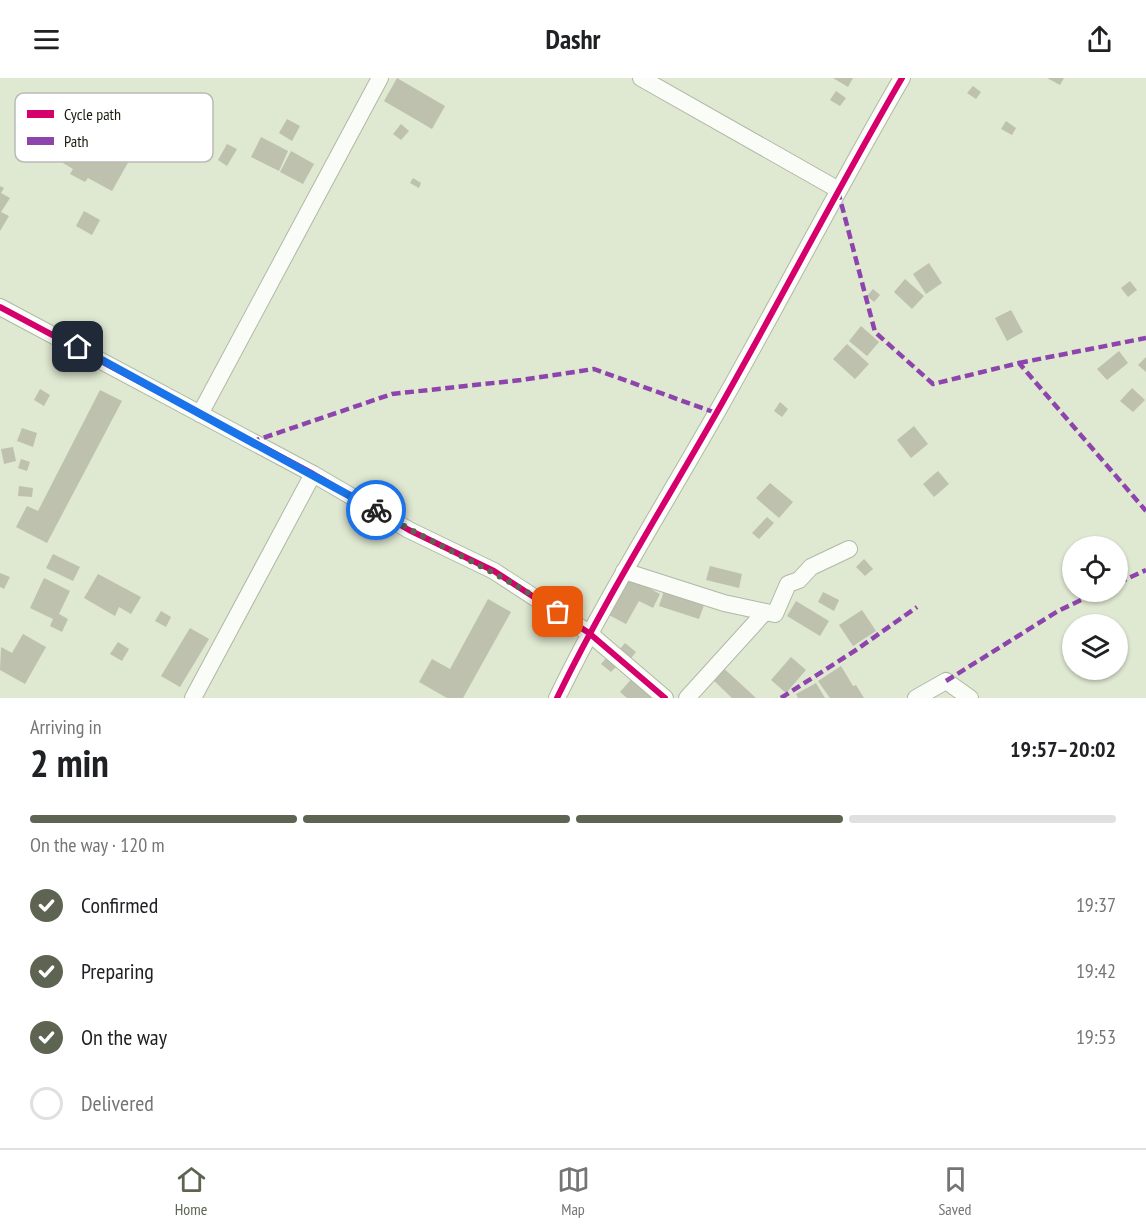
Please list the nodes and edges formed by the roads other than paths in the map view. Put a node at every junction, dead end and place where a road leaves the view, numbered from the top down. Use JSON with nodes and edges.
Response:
{"nodes":[{"id":1,"x":380,"y":78,"type":"edge"},
{"id":2,"x":641,"y":78,"type":"edge"},
{"id":3,"x":902,"y":78,"type":"edge"},
{"id":4,"x":837,"y":189,"type":"junction"},
{"id":5,"x":0,"y":307,"type":"edge"},
{"id":6,"x":200,"y":414,"type":"junction"},
{"id":7,"x":313,"y":474,"type":"junction"},
{"id":8,"x":849,"y":549,"type":"dead end"},
{"id":9,"x":624,"y":571,"type":"junction"},
{"id":10,"x":764,"y":613,"type":"junction"},
{"id":11,"x":589,"y":633,"type":"junction"},
{"id":12,"x":193,"y":698,"type":"edge"},
{"id":13,"x":557,"y":698,"type":"edge"},
{"id":14,"x":665,"y":698,"type":"edge"},
{"id":15,"x":687,"y":698,"type":"edge"},
{"id":16,"x":916,"y":698,"type":"edge"},
{"id":17,"x":970,"y":698,"type":"edge"}],
"edges":[{"from":1,"to":6,"type":"street"},
{"from":2,"to":4,"type":"street"},
{"from":3,"to":4,"type":"street"},
{"from":4,"to":9,"type":"street"},
{"from":5,"to":6,"type":"street"},
{"from":6,"to":7,"type":"street"},
{"from":7,"to":11,"type":"street"},
{"from":7,"to":12,"type":"street"},
{"from":8,"to":10,"type":"street"},
{"from":9,"to":10,"type":"street"},
{"from":9,"to":11,"type":"street"},
{"from":10,"to":15,"type":"street"},
{"from":11,"to":13,"type":"street"},
{"from":11,"to":14,"type":"street"},
{"from":16,"to":17,"type":"street"}]}
